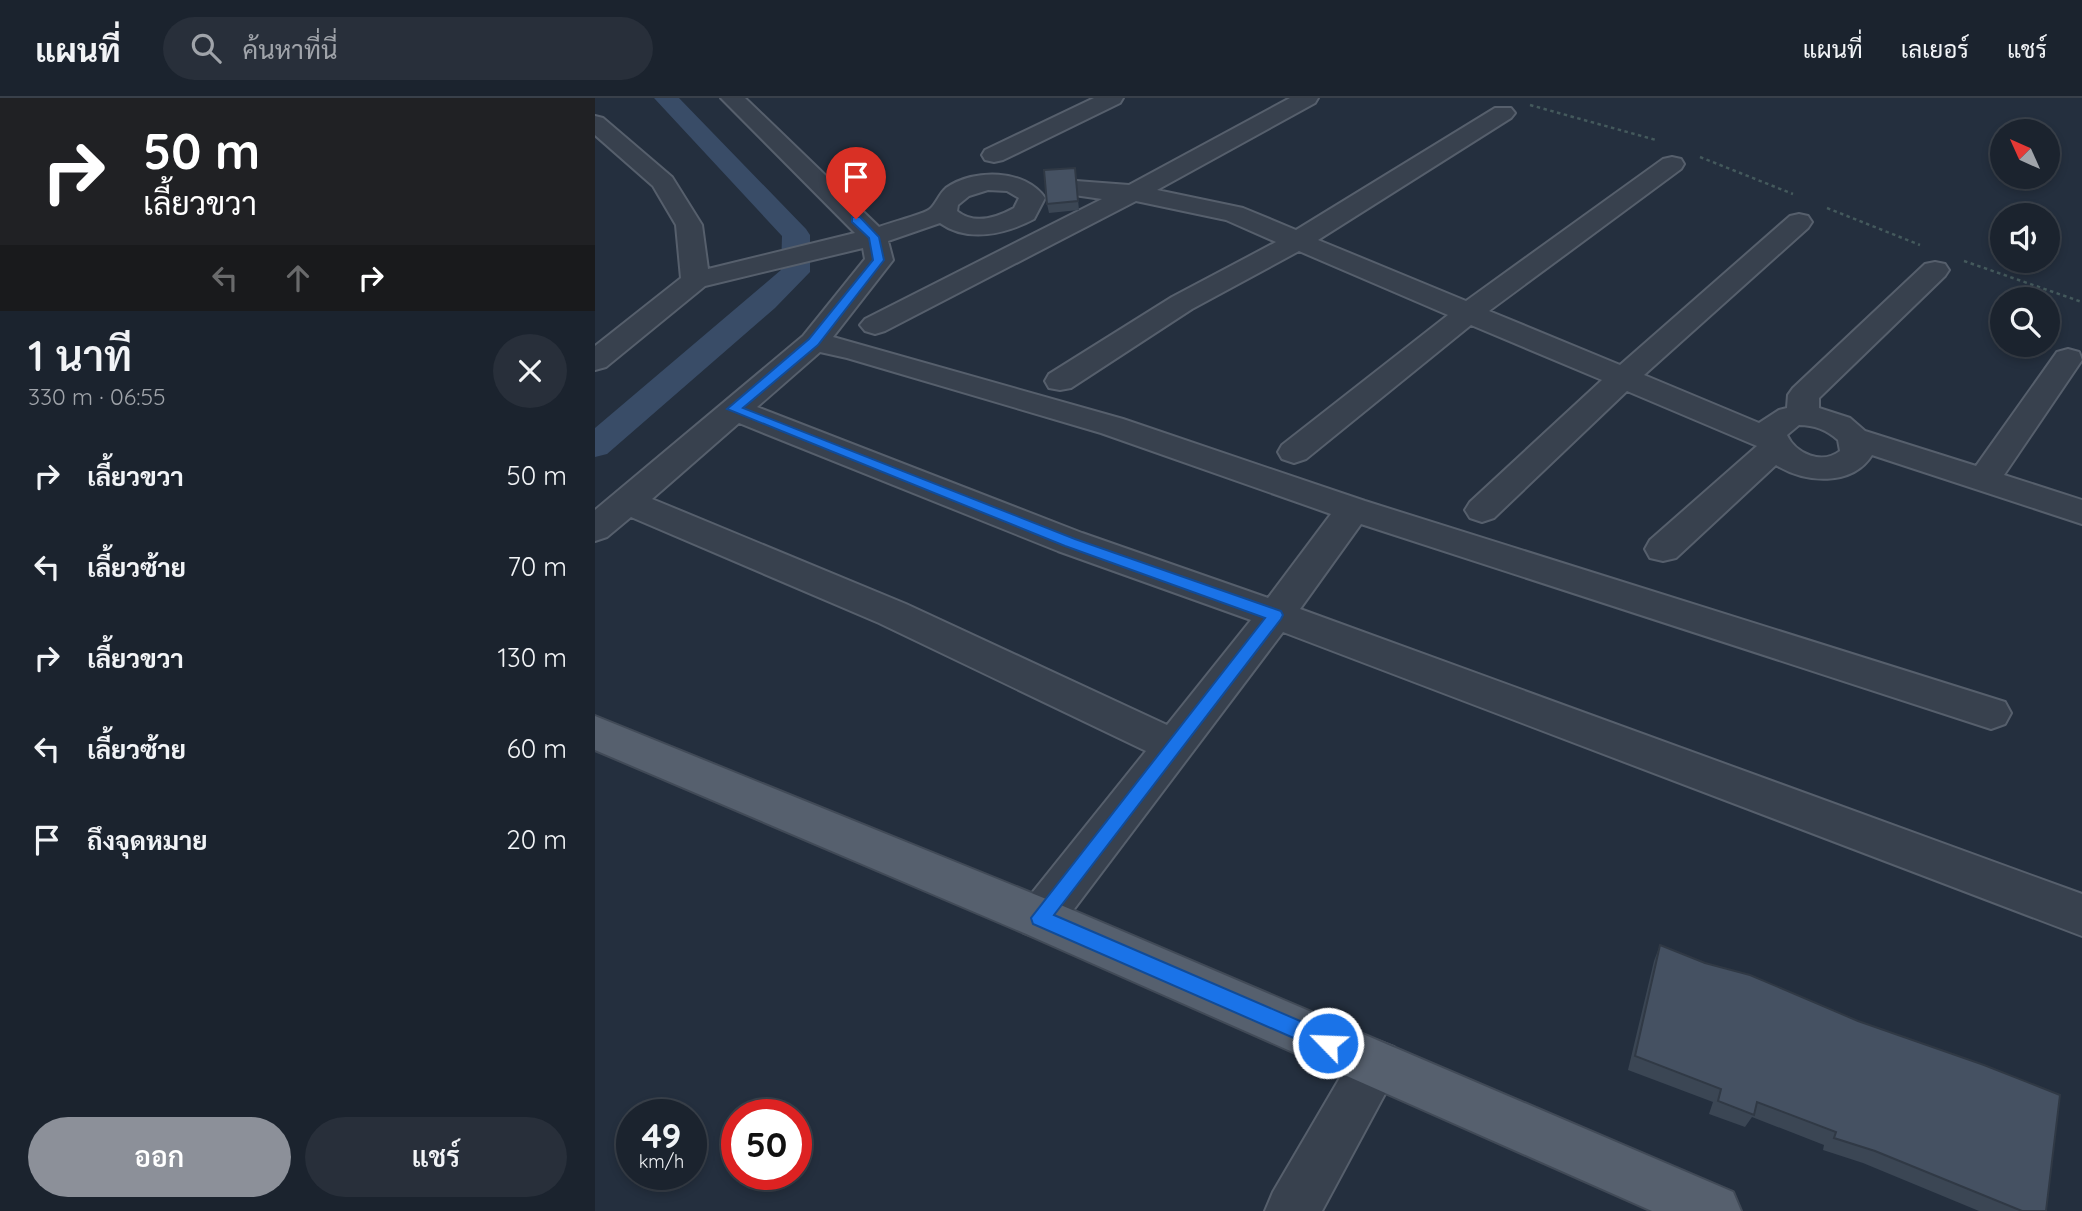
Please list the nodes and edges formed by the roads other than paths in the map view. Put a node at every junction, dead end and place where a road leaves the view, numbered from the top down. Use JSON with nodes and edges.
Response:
{"nodes":[{"id":1,"x":732,"y":98,"type":"edge"},
{"id":2,"x":1112,"y":98,"type":"edge"},
{"id":3,"x":1307,"y":98,"type":"edge"},
{"id":4,"x":1503,"y":113,"type":"dead end"},
{"id":5,"x":595,"y":123,"type":"edge"},
{"id":6,"x":993,"y":155,"type":"dead end"},
{"id":7,"x":1672,"y":163,"type":"dead end"},
{"id":8,"x":1076,"y":189,"type":"edge"},
{"id":9,"x":1133,"y":193,"type":"junction"},
{"id":10,"x":944,"y":214,"type":"junction"},
{"id":11,"x":1798,"y":222,"type":"dead end"},
{"id":12,"x":874,"y":237,"type":"junction"},
{"id":13,"x":1296,"y":242,"type":"junction"},
{"id":14,"x":1935,"y":270,"type":"dead end"},
{"id":15,"x":695,"y":280,"type":"junction"},
{"id":16,"x":1469,"y":312,"type":"junction"},
{"id":17,"x":875,"y":325,"type":"dead end"},
{"id":18,"x":814,"y":342,"type":"junction"},
{"id":19,"x":2068,"y":358,"type":"dead end"},
{"id":20,"x":595,"y":361,"type":"edge"},
{"id":21,"x":1622,"y":379,"type":"junction"},
{"id":22,"x":1060,"y":381,"type":"dead end"},
{"id":23,"x":734,"y":409,"type":"junction"},
{"id":24,"x":1802,"y":415,"type":"junction"},
{"id":25,"x":1854,"y":438,"type":"junction"},
{"id":26,"x":1774,"y":444,"type":"junction"},
{"id":27,"x":1294,"y":452,"type":"dead end"},
{"id":28,"x":1984,"y":480,"type":"junction"},
{"id":29,"x":626,"y":501,"type":"junction"},
{"id":30,"x":1353,"y":509,"type":"junction"},
{"id":31,"x":1482,"y":510,"type":"dead end"},
{"id":32,"x":2082,"y":512,"type":"edge"},
{"id":33,"x":595,"y":529,"type":"edge"},
{"id":34,"x":1663,"y":549,"type":"dead end"},
{"id":35,"x":1276,"y":615,"type":"junction"},
{"id":36,"x":1991,"y":713,"type":"dead end"},
{"id":37,"x":595,"y":732,"type":"edge"},
{"id":38,"x":1173,"y":746,"type":"junction"},
{"id":39,"x":2082,"y":915,"type":"edge"},
{"id":40,"x":1040,"y":918,"type":"junction"},
{"id":41,"x":1376,"y":1063,"type":"junction"},
{"id":42,"x":1292,"y":1211,"type":"edge"},
{"id":43,"x":1714,"y":1211,"type":"edge"}],
"edges":[{"from":1,"to":12,"type":"street"},
{"from":2,"to":6,"type":"street"},
{"from":3,"to":9,"type":"street"},
{"from":4,"to":13,"type":"street"},
{"from":5,"to":15,"type":"street"},
{"from":7,"to":16,"type":"street"},
{"from":8,"to":9,"type":"street"},
{"from":9,"to":13,"type":"street"},
{"from":9,"to":17,"type":"street"},
{"from":10,"to":10,"type":"street"},
{"from":10,"to":12,"type":"street"},
{"from":11,"to":21,"type":"street"},
{"from":12,"to":15,"type":"street"},
{"from":12,"to":18,"type":"street"},
{"from":13,"to":16,"type":"street"},
{"from":13,"to":22,"type":"street"},
{"from":14,"to":24,"type":"street"},
{"from":15,"to":20,"type":"street"},
{"from":16,"to":21,"type":"street"},
{"from":16,"to":27,"type":"street"},
{"from":18,"to":23,"type":"street"},
{"from":18,"to":30,"type":"street"},
{"from":19,"to":28,"type":"street"},
{"from":21,"to":26,"type":"street"},
{"from":21,"to":31,"type":"street"},
{"from":23,"to":29,"type":"street"},
{"from":23,"to":35,"type":"street"},
{"from":24,"to":25,"type":"street"},
{"from":24,"to":26,"type":"street"},
{"from":25,"to":26,"type":"street"},
{"from":25,"to":28,"type":"street"},
{"from":26,"to":34,"type":"street"},
{"from":28,"to":32,"type":"street"},
{"from":29,"to":33,"type":"street"},
{"from":29,"to":38,"type":"street"},
{"from":30,"to":35,"type":"street"},
{"from":30,"to":36,"type":"street"},
{"from":35,"to":38,"type":"street"},
{"from":35,"to":39,"type":"street"},
{"from":37,"to":40,"type":"main road"},
{"from":38,"to":40,"type":"street"},
{"from":40,"to":41,"type":"main road"},
{"from":41,"to":42,"type":"street"},
{"from":41,"to":43,"type":"main road"}]}
